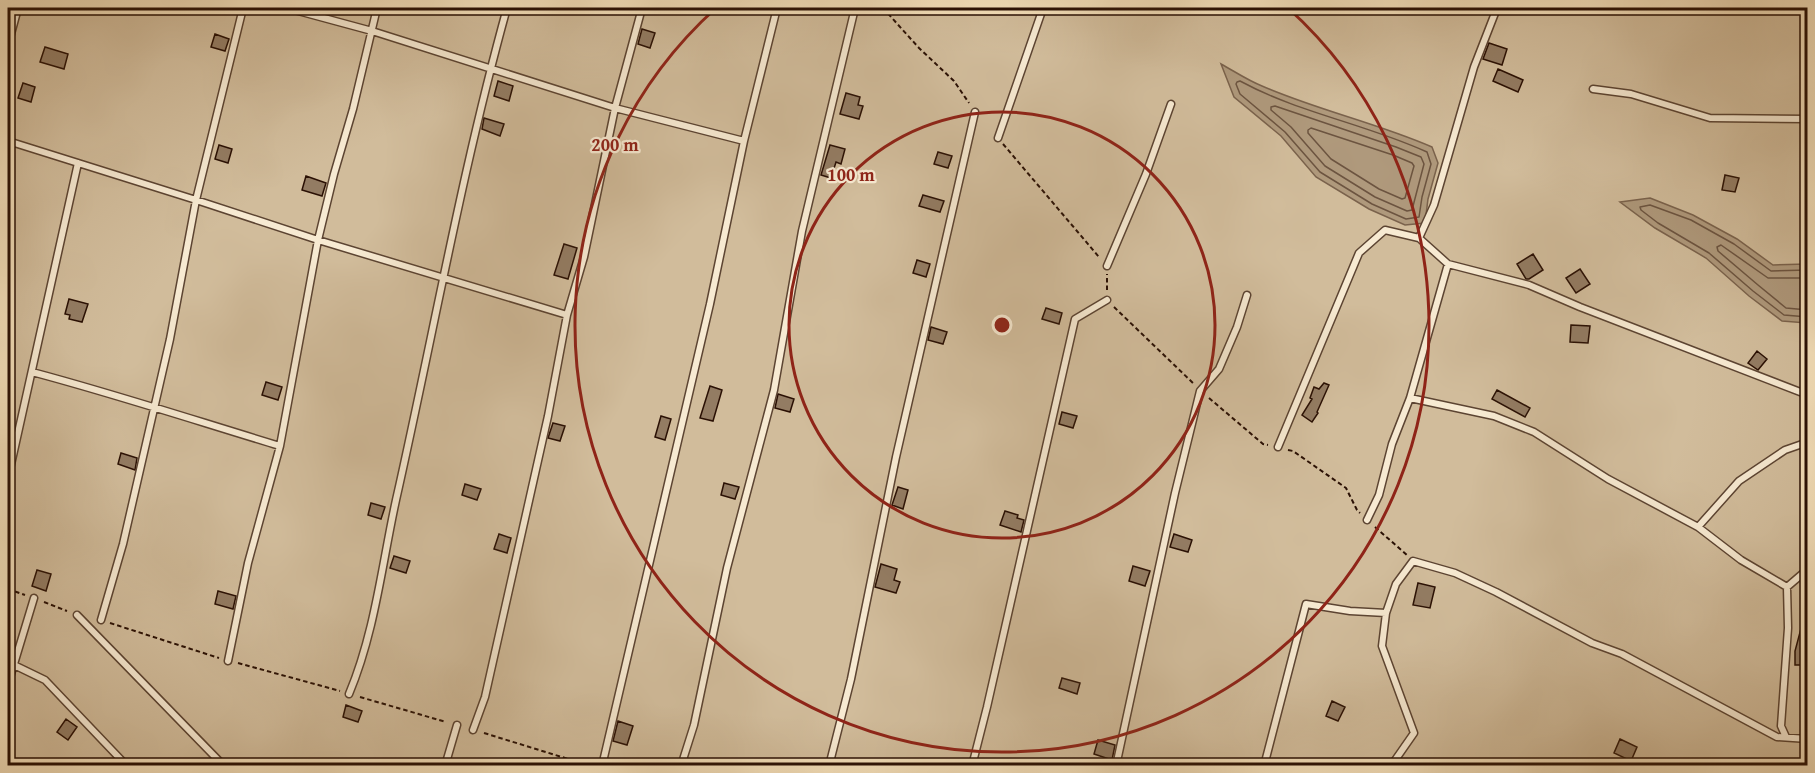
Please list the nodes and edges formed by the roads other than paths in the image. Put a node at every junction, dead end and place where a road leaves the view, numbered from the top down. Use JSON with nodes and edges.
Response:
{"nodes":[{"id":1,"x":18,"y":8,"type":"edge"},
{"id":2,"x":243,"y":8,"type":"edge"},
{"id":3,"x":287,"y":8,"type":"edge"},
{"id":4,"x":377,"y":8,"type":"edge"},
{"id":5,"x":507,"y":8,"type":"edge"},
{"id":6,"x":642,"y":8,"type":"edge"},
{"id":7,"x":777,"y":8,"type":"edge"},
{"id":8,"x":855,"y":8,"type":"edge"},
{"id":9,"x":1043,"y":8,"type":"edge"},
{"id":10,"x":1497,"y":8,"type":"edge"},
{"id":11,"x":372,"y":31,"type":"junction"},
{"id":12,"x":8,"y":45,"type":"edge"},
{"id":13,"x":490,"y":69,"type":"junction"},
{"id":14,"x":1593,"y":89,"type":"dead end"},
{"id":15,"x":1171,"y":104,"type":"dead end"},
{"id":16,"x":615,"y":108,"type":"junction"},
{"id":17,"x":975,"y":112,"type":"road end"},
{"id":18,"x":1808,"y":119,"type":"edge"},
{"id":19,"x":998,"y":138,"type":"road end"},
{"id":20,"x":8,"y":141,"type":"edge"},
{"id":21,"x":744,"y":141,"type":"junction"},
{"id":22,"x":78,"y":163,"type":"junction"},
{"id":23,"x":196,"y":200,"type":"junction"},
{"id":24,"x":1419,"y":238,"type":"junction"},
{"id":25,"x":318,"y":240,"type":"junction"},
{"id":26,"x":1448,"y":264,"type":"junction"},
{"id":27,"x":1107,"y":266,"type":"road end"},
{"id":28,"x":443,"y":278,"type":"junction"},
{"id":29,"x":1247,"y":295,"type":"dead end"},
{"id":30,"x":1107,"y":300,"type":"road end"},
{"id":31,"x":567,"y":315,"type":"junction"},
{"id":32,"x":32,"y":372,"type":"junction"},
{"id":33,"x":1808,"y":395,"type":"edge"},
{"id":34,"x":1410,"y":398,"type":"junction"},
{"id":35,"x":154,"y":408,"type":"junction"},
{"id":36,"x":1808,"y":442,"type":"edge"},
{"id":37,"x":280,"y":446,"type":"junction"},
{"id":38,"x":1278,"y":447,"type":"road end"},
{"id":39,"x":8,"y":478,"type":"edge"},
{"id":40,"x":1367,"y":520,"type":"road end"},
{"id":41,"x":1698,"y":526,"type":"junction"},
{"id":42,"x":1808,"y":569,"type":"edge"},
{"id":43,"x":1787,"y":587,"type":"junction"},
{"id":44,"x":34,"y":598,"type":"road end"},
{"id":45,"x":1386,"y":613,"type":"junction"},
{"id":46,"x":77,"y":615,"type":"road end"},
{"id":47,"x":101,"y":620,"type":"road end"},
{"id":48,"x":228,"y":661,"type":"road end"},
{"id":49,"x":14,"y":665,"type":"junction"},
{"id":50,"x":8,"y":684,"type":"edge"},
{"id":51,"x":349,"y":693,"type":"road end"},
{"id":52,"x":457,"y":725,"type":"road end"},
{"id":53,"x":473,"y":730,"type":"road end"},
{"id":54,"x":1786,"y":738,"type":"junction"},
{"id":55,"x":1808,"y":739,"type":"edge"},
{"id":56,"x":127,"y":765,"type":"edge"},
{"id":57,"x":224,"y":765,"type":"edge"},
{"id":58,"x":445,"y":765,"type":"edge"},
{"id":59,"x":602,"y":765,"type":"edge"},
{"id":60,"x":681,"y":765,"type":"edge"},
{"id":61,"x":829,"y":765,"type":"edge"},
{"id":62,"x":972,"y":765,"type":"edge"},
{"id":63,"x":1116,"y":765,"type":"edge"},
{"id":64,"x":1264,"y":765,"type":"edge"},
{"id":65,"x":1391,"y":765,"type":"edge"}],
"edges":[{"from":1,"to":12,"type":"lane"},
{"from":2,"to":23,"type":"lane"},
{"from":3,"to":11,"type":"lane"},
{"from":4,"to":11,"type":"lane"},
{"from":5,"to":13,"type":"lane"},
{"from":6,"to":16,"type":"lane"},
{"from":7,"to":21,"type":"lane"},
{"from":8,"to":60,"type":"lane"},
{"from":9,"to":19,"type":"lane"},
{"from":10,"to":24,"type":"lane"},
{"from":11,"to":13,"type":"lane"},
{"from":11,"to":25,"type":"lane"},
{"from":13,"to":16,"type":"lane"},
{"from":13,"to":28,"type":"lane"},
{"from":14,"to":18,"type":"lane"},
{"from":15,"to":27,"type":"lane"},
{"from":16,"to":21,"type":"lane"},
{"from":16,"to":31,"type":"lane"},
{"from":17,"to":61,"type":"lane"},
{"from":20,"to":22,"type":"lane"},
{"from":21,"to":59,"type":"lane"},
{"from":22,"to":23,"type":"lane"},
{"from":22,"to":32,"type":"lane"},
{"from":23,"to":25,"type":"lane"},
{"from":23,"to":35,"type":"lane"},
{"from":24,"to":26,"type":"lane"},
{"from":24,"to":38,"type":"lane"},
{"from":25,"to":28,"type":"lane"},
{"from":25,"to":37,"type":"lane"},
{"from":26,"to":33,"type":"lane"},
{"from":26,"to":34,"type":"lane"},
{"from":28,"to":31,"type":"lane"},
{"from":28,"to":51,"type":"lane"},
{"from":29,"to":63,"type":"lane"},
{"from":30,"to":62,"type":"lane"},
{"from":31,"to":53,"type":"lane"},
{"from":32,"to":35,"type":"lane"},
{"from":32,"to":39,"type":"lane"},
{"from":34,"to":40,"type":"lane"},
{"from":34,"to":41,"type":"lane"},
{"from":35,"to":37,"type":"lane"},
{"from":35,"to":47,"type":"lane"},
{"from":36,"to":41,"type":"lane"},
{"from":37,"to":48,"type":"lane"},
{"from":41,"to":43,"type":"lane"},
{"from":42,"to":43,"type":"lane"},
{"from":43,"to":54,"type":"lane"},
{"from":44,"to":49,"type":"lane"},
{"from":45,"to":54,"type":"lane"},
{"from":45,"to":64,"type":"lane"},
{"from":45,"to":65,"type":"lane"},
{"from":46,"to":57,"type":"lane"},
{"from":49,"to":50,"type":"lane"},
{"from":49,"to":56,"type":"lane"},
{"from":52,"to":58,"type":"lane"},
{"from":54,"to":55,"type":"lane"}]}
